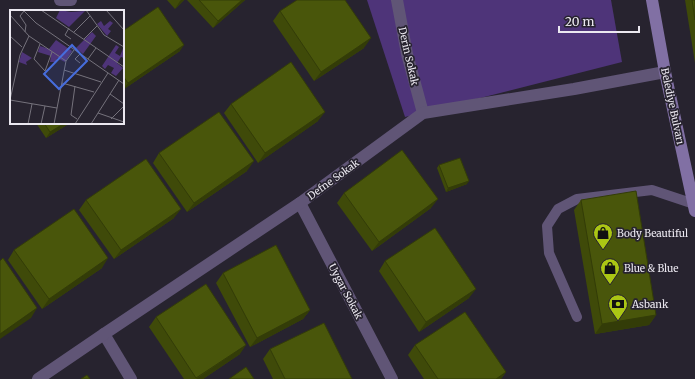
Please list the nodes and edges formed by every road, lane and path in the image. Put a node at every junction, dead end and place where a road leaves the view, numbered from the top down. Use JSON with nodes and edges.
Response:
{"nodes":[{"id":1,"x":60,"y":0,"type":"edge"},
{"id":2,"x":71,"y":0,"type":"edge"},
{"id":3,"x":397,"y":0,"type":"edge"},
{"id":4,"x":652,"y":0,"type":"edge"},
{"id":5,"x":665,"y":72,"type":"junction"},
{"id":6,"x":423,"y":113,"type":"junction"},
{"id":7,"x":300,"y":203,"type":"junction"},
{"id":8,"x":694,"y":208,"type":"edge"},
{"id":9,"x":577,"y":317,"type":"dead end"},
{"id":10,"x":104,"y":334,"type":"junction"},
{"id":11,"x":38,"y":379,"type":"edge"},
{"id":12,"x":131,"y":379,"type":"edge"},
{"id":13,"x":392,"y":379,"type":"edge"}],
"edges":[{"from":1,"to":2,"type":"street"},
{"from":3,"to":6,"type":"street","name":"Derin Sokak"},
{"from":4,"to":5,"type":"main road","name":"Belediye Bulvarı"},
{"from":5,"to":6,"type":"street","name":"Defne Sokak"},
{"from":5,"to":8,"type":"main road","name":"Belediye Bulvarı"},
{"from":6,"to":7,"type":"street","name":"Defne Sokak"},
{"from":7,"to":10,"type":"street","name":"Defne Sokak"},
{"from":7,"to":13,"type":"street","name":"Uygar Sokak"},
{"from":8,"to":9,"type":"lane"},
{"from":10,"to":11,"type":"street","name":"Defne Sokak"},
{"from":10,"to":12,"type":"street"}]}
